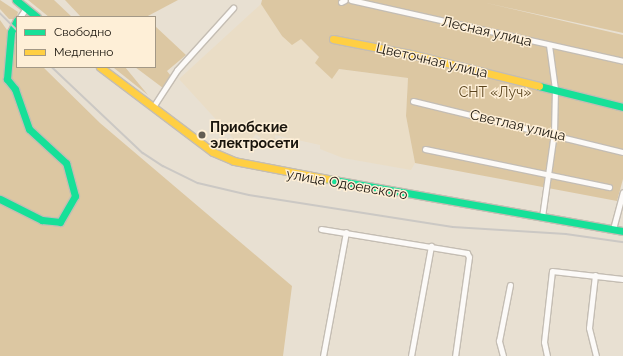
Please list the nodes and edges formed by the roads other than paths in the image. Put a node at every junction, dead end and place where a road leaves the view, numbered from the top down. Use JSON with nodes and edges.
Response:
{"nodes":[{"id":1,"x":16,"y":0,"type":"edge"},
{"id":2,"x":351,"y":0,"type":"edge"},
{"id":3,"x":26,"y":8,"type":"junction"},
{"id":4,"x":233,"y":8,"type":"dead end"},
{"id":5,"x":21,"y":16,"type":"edge"},
{"id":6,"x":36,"y":16,"type":"edge"},
{"id":7,"x":16,"y":22,"type":"edge"},
{"id":8,"x":333,"y":39,"type":"dead end"},
{"id":9,"x":549,"y":45,"type":"junction"},
{"id":10,"x":623,"y":61,"type":"edge"},
{"id":11,"x":101,"y":68,"type":"edge"},
{"id":12,"x":555,"y":89,"type":"junction"},
{"id":13,"x":413,"y":101,"type":"dead end"},
{"id":14,"x":153,"y":107,"type":"junction"},
{"id":15,"x":623,"y":107,"type":"edge"},
{"id":16,"x":554,"y":133,"type":"junction"},
{"id":17,"x":425,"y":149,"type":"dead end"},
{"id":18,"x":622,"y":152,"type":"edge"},
{"id":19,"x":548,"y":174,"type":"junction"},
{"id":20,"x":609,"y":187,"type":"dead end"},
{"id":21,"x":623,"y":192,"type":"edge"},
{"id":22,"x":0,"y":199,"type":"edge"},
{"id":23,"x":542,"y":217,"type":"junction"},
{"id":24,"x":321,"y":229,"type":"dead end"},
{"id":25,"x":613,"y":229,"type":"junction"},
{"id":26,"x":623,"y":230,"type":"edge"},
{"id":27,"x":346,"y":232,"type":"junction"},
{"id":28,"x":431,"y":246,"type":"junction"},
{"id":29,"x":595,"y":275,"type":"junction"},
{"id":30,"x":623,"y":279,"type":"edge"},
{"id":31,"x":510,"y":285,"type":"dead end"},
{"id":32,"x":323,"y":356,"type":"edge"},
{"id":33,"x":411,"y":356,"type":"edge"},
{"id":34,"x":455,"y":356,"type":"edge"},
{"id":35,"x":503,"y":356,"type":"edge"},
{"id":36,"x":547,"y":356,"type":"edge"},
{"id":37,"x":596,"y":356,"type":"edge"}],
"edges":[{"from":1,"to":3,"type":"street"},
{"from":2,"to":9,"type":"street","name":"Лесная улица"},
{"from":3,"to":5,"type":"street"},
{"from":3,"to":6,"type":"street"},
{"from":4,"to":14,"type":"street"},
{"from":7,"to":22,"type":"street"},
{"from":8,"to":12,"type":"street","name":"Цветочная улица"},
{"from":9,"to":10,"type":"street","name":"Лесная улица"},
{"from":9,"to":12,"type":"street"},
{"from":11,"to":14,"type":"street","name":"улица Одоевского"},
{"from":12,"to":15,"type":"street","name":"Цветочная улица"},
{"from":12,"to":16,"type":"street"},
{"from":13,"to":16,"type":"street","name":"Светлая улица"},
{"from":14,"to":23,"type":"street","name":"улица Одоевского"},
{"from":16,"to":18,"type":"street","name":"Светлая улица"},
{"from":16,"to":19,"type":"street"},
{"from":17,"to":19,"type":"street"},
{"from":19,"to":20,"type":"street"},
{"from":19,"to":23,"type":"street"},
{"from":21,"to":25,"type":"street"},
{"from":23,"to":25,"type":"street","name":"улица Одоевского"},
{"from":24,"to":27,"type":"street"},
{"from":25,"to":26,"type":"street","name":"улица Одоевского"},
{"from":27,"to":28,"type":"street"},
{"from":27,"to":32,"type":"street"},
{"from":28,"to":33,"type":"street"},
{"from":28,"to":34,"type":"street"},
{"from":29,"to":30,"type":"street"},
{"from":29,"to":36,"type":"street"},
{"from":29,"to":37,"type":"street"},
{"from":31,"to":35,"type":"street"}]}
